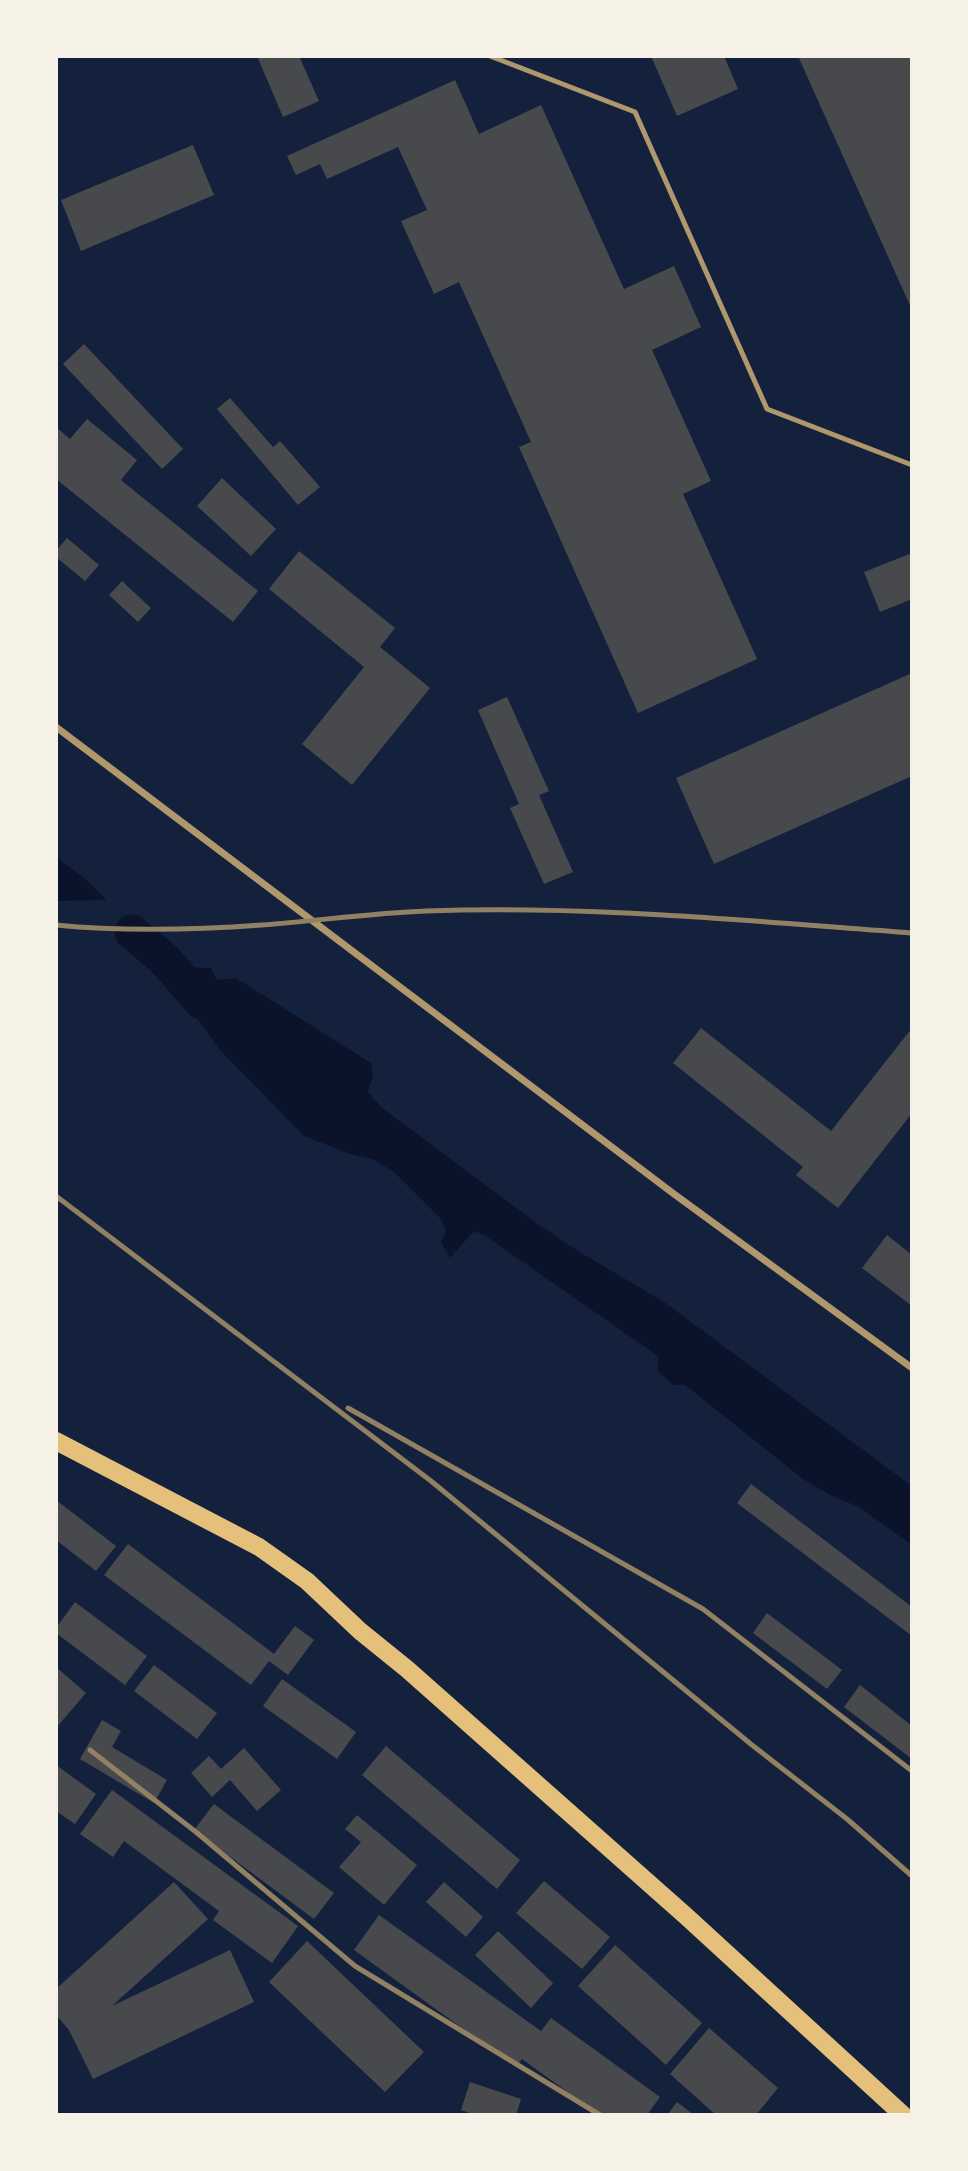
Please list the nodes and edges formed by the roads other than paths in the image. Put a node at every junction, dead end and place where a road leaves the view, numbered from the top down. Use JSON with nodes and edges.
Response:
{"nodes":[{"id":1,"x":490,"y":56,"type":"edge"},
{"id":2,"x":912,"y":465,"type":"edge"},
{"id":3,"x":56,"y":727,"type":"edge"},
{"id":4,"x":912,"y":1368,"type":"edge"},
{"id":5,"x":56,"y":1441,"type":"edge"},
{"id":6,"x":903,"y":2115,"type":"edge"}],
"edges":[{"from":1,"to":2,"type":"lane"},
{"from":3,"to":4,"type":"street"},
{"from":5,"to":6,"type":"main road"}]}
